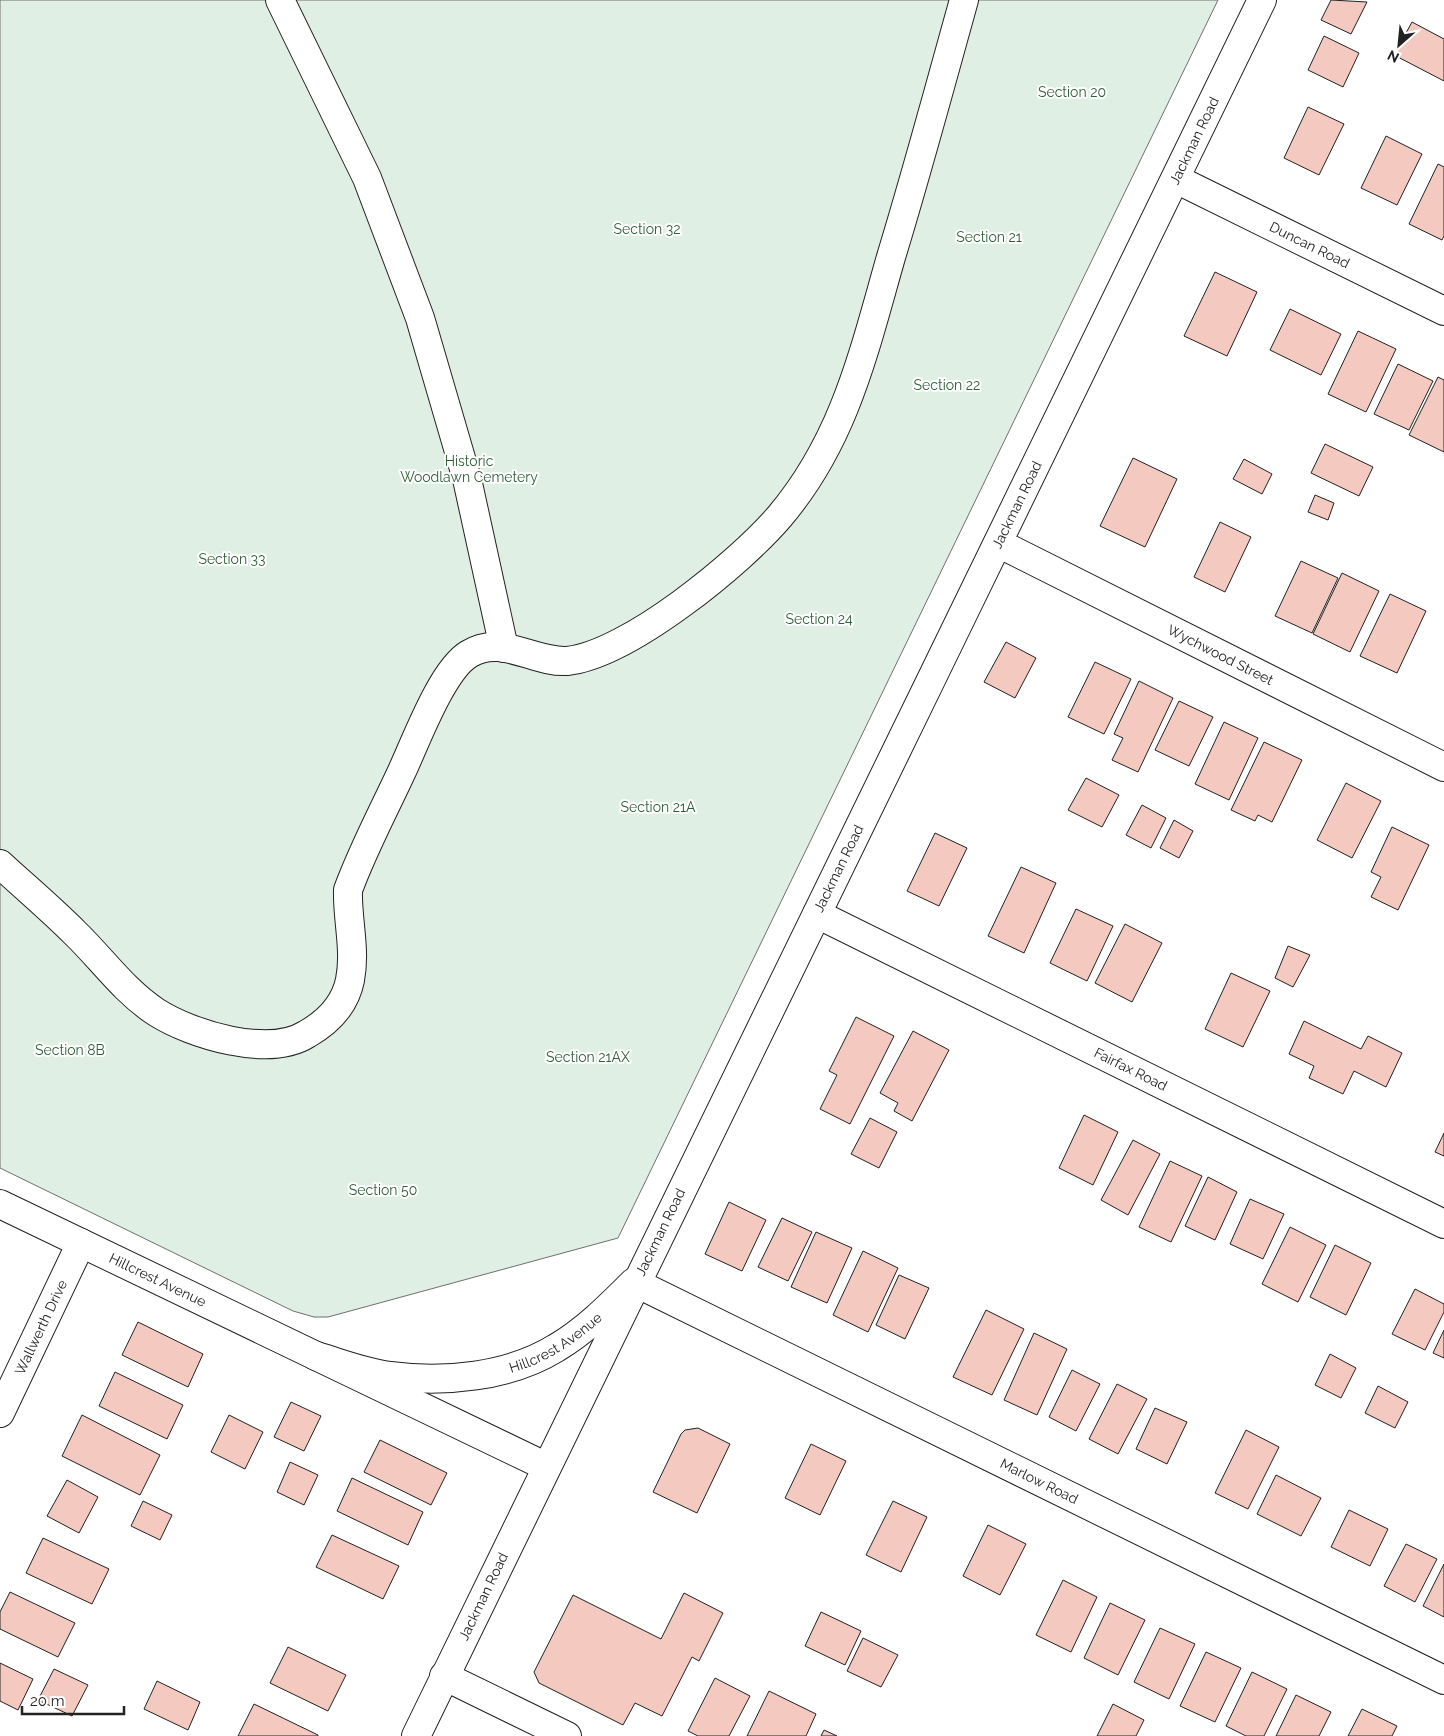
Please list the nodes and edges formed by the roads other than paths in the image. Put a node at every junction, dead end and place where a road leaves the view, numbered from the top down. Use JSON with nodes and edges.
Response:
{"nodes":[{"id":1,"x":280,"y":0,"type":"edge"},
{"id":2,"x":964,"y":0,"type":"edge"},
{"id":3,"x":1262,"y":0,"type":"edge"},
{"id":4,"x":1176,"y":179,"type":"junction"},
{"id":5,"x":1444,"y":311,"type":"edge"},
{"id":6,"x":998,"y":544,"type":"junction"},
{"id":7,"x":504,"y":648,"type":"junction"},
{"id":8,"x":1444,"y":766,"type":"edge"},
{"id":9,"x":0,"y":864,"type":"edge"},
{"id":10,"x":817,"y":914,"type":"junction"},
{"id":11,"x":0,"y":1204,"type":"edge"},
{"id":12,"x":1444,"y":1224,"type":"edge"},
{"id":13,"x":81,"y":1243,"type":"junction"},
{"id":14,"x":634,"y":1282,"type":"junction"},
{"id":15,"x":316,"y":1356,"type":"junction"},
{"id":16,"x":0,"y":1413,"type":"edge"},
{"id":17,"x":545,"y":1466,"type":"junction"},
{"id":18,"x":444,"y":1676,"type":"junction"},
{"id":19,"x":1444,"y":1680,"type":"edge"},
{"id":20,"x":416,"y":1736,"type":"edge"},
{"id":21,"x":567,"y":1736,"type":"edge"}],
"edges":[{"from":1,"to":7,"type":"street"},
{"from":2,"to":7,"type":"street"},
{"from":3,"to":4,"type":"street","name":"Jackman Road"},
{"from":4,"to":5,"type":"street","name":"Duncan Road"},
{"from":4,"to":6,"type":"street","name":"Jackman Road"},
{"from":6,"to":8,"type":"street","name":"Wychwood Street"},
{"from":6,"to":10,"type":"street","name":"Jackman Road"},
{"from":7,"to":9,"type":"street"},
{"from":10,"to":12,"type":"street","name":"Fairfax Road"},
{"from":10,"to":14,"type":"street","name":"Jackman Road"},
{"from":11,"to":13,"type":"street","name":"Hillcrest Avenue"},
{"from":13,"to":15,"type":"street","name":"Hillcrest Avenue"},
{"from":13,"to":16,"type":"street","name":"Wallwerth Drive"},
{"from":14,"to":15,"type":"street","name":"Hillcrest Avenue"},
{"from":14,"to":17,"type":"street","name":"Jackman Road"},
{"from":14,"to":19,"type":"street","name":"Marlow Road"},
{"from":15,"to":17,"type":"street","name":"Hillcrest Avenue"},
{"from":17,"to":18,"type":"street","name":"Jackman Road"},
{"from":18,"to":20,"type":"street","name":"Jackman Road"},
{"from":18,"to":21,"type":"street"}]}
